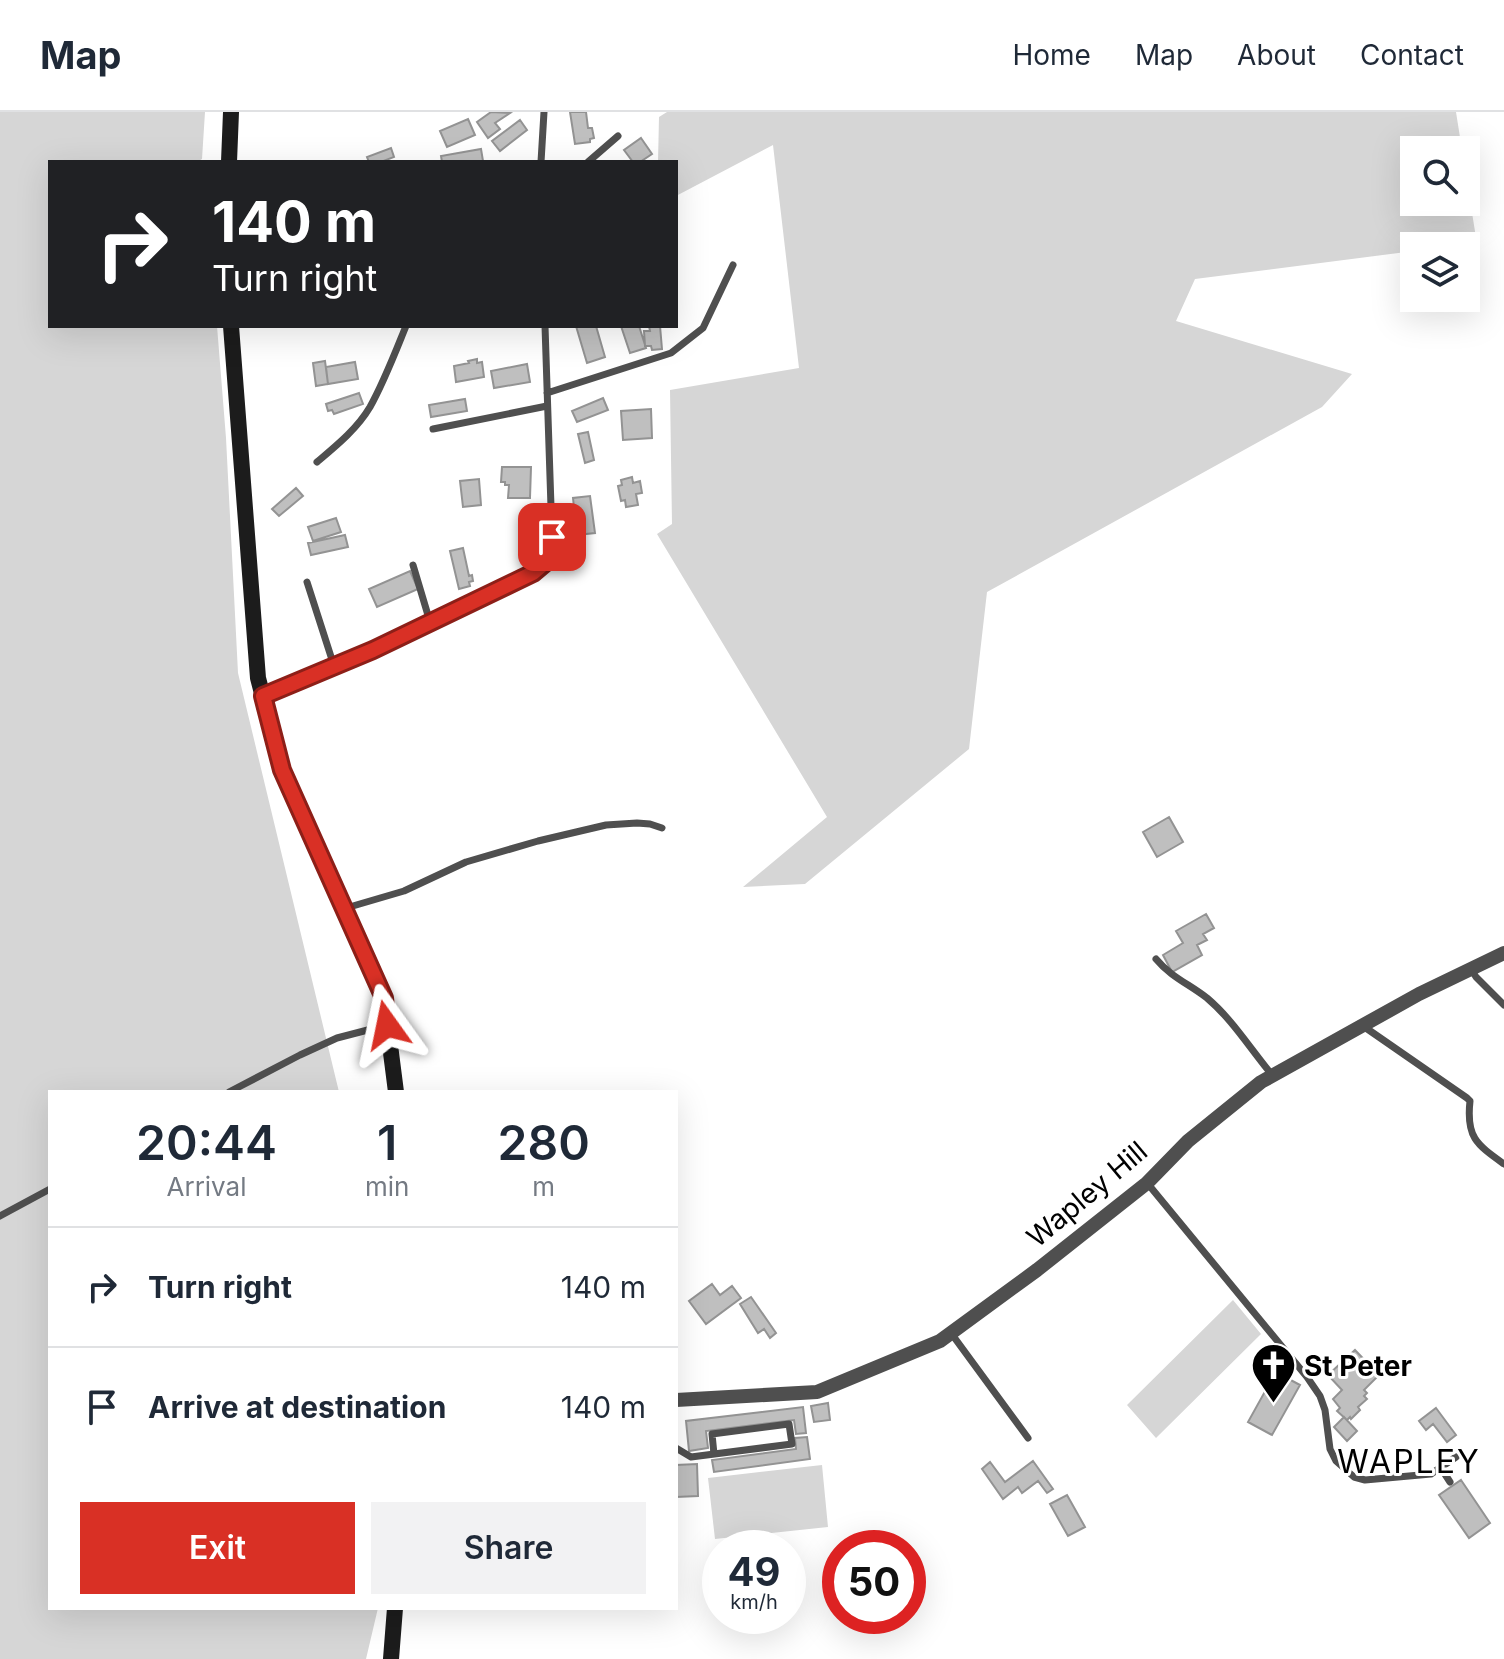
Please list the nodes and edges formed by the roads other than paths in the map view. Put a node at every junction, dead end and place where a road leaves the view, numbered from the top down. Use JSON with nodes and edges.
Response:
{"nodes":[{"id":1,"x":231,"y":112,"type":"edge"},
{"id":2,"x":544,"y":112,"type":"edge"},
{"id":3,"x":618,"y":136,"type":"dead end"},
{"id":4,"x":229,"y":160,"type":"edge"},
{"id":5,"x":541,"y":160,"type":"edge"},
{"id":6,"x":590,"y":160,"type":"edge"},
{"id":7,"x":733,"y":265,"type":"dead end"},
{"id":8,"x":231,"y":328,"type":"edge"},
{"id":9,"x":405,"y":328,"type":"edge"},
{"id":10,"x":545,"y":328,"type":"edge"},
{"id":11,"x":547,"y":393,"type":"junction"},
{"id":12,"x":547,"y":406,"type":"junction"},
{"id":13,"x":433,"y":429,"type":"dead end"},
{"id":14,"x":317,"y":462,"type":"dead end"},
{"id":15,"x":413,"y":565,"type":"dead end"},
{"id":16,"x":307,"y":582,"type":"dead end"},
{"id":17,"x":430,"y":622,"type":"junction"},
{"id":18,"x":334,"y":666,"type":"junction"},
{"id":19,"x":263,"y":696,"type":"junction"},
{"id":20,"x":662,"y":828,"type":"dead end"},
{"id":21,"x":344,"y":909,"type":"junction"},
{"id":22,"x":1504,"y":953,"type":"edge"},
{"id":23,"x":1156,"y":959,"type":"dead end"},
{"id":24,"x":1471,"y":969,"type":"junction"},
{"id":25,"x":1504,"y":1005,"type":"edge"},
{"id":26,"x":387,"y":1025,"type":"junction"},
{"id":27,"x":1363,"y":1026,"type":"junction"},
{"id":28,"x":1273,"y":1076,"type":"junction"},
{"id":29,"x":233,"y":1090,"type":"edge"},
{"id":30,"x":396,"y":1090,"type":"edge"},
{"id":31,"x":1504,"y":1164,"type":"edge"},
{"id":32,"x":1147,"y":1183,"type":"junction"},
{"id":33,"x":48,"y":1190,"type":"edge"},
{"id":34,"x":0,"y":1216,"type":"edge"},
{"id":35,"x":951,"y":1333,"type":"junction"},
{"id":36,"x":678,"y":1400,"type":"edge"},
{"id":37,"x":1028,"y":1438,"type":"dead end"},
{"id":38,"x":678,"y":1449,"type":"edge"},
{"id":39,"x":714,"y":1454,"type":"junction"},
{"id":40,"x":1456,"y":1457,"type":"dead end"},
{"id":41,"x":1441,"y":1468,"type":"junction"},
{"id":42,"x":1450,"y":1482,"type":"dead end"},
{"id":43,"x":395,"y":1610,"type":"edge"},
{"id":44,"x":391,"y":1659,"type":"edge"}],
"edges":[{"from":1,"to":4,"type":"main road"},
{"from":2,"to":5,"type":"lane"},
{"from":3,"to":6,"type":"lane"},
{"from":7,"to":11,"type":"lane"},
{"from":8,"to":19,"type":"main road"},
{"from":9,"to":14,"type":"lane"},
{"from":10,"to":11,"type":"lane"},
{"from":11,"to":12,"type":"lane"},
{"from":12,"to":13,"type":"lane"},
{"from":12,"to":17,"type":"lane"},
{"from":15,"to":17,"type":"lane"},
{"from":16,"to":18,"type":"lane"},
{"from":17,"to":18,"type":"lane"},
{"from":18,"to":19,"type":"lane"},
{"from":19,"to":21,"type":"main road"},
{"from":20,"to":21,"type":"lane"},
{"from":21,"to":26,"type":"main road"},
{"from":22,"to":24,"type":"street","name":"Wapley Hill"},
{"from":23,"to":28,"type":"lane"},
{"from":24,"to":25,"type":"lane"},
{"from":24,"to":27,"type":"street","name":"Wapley Hill"},
{"from":26,"to":29,"type":"lane"},
{"from":26,"to":30,"type":"main road"},
{"from":27,"to":28,"type":"street","name":"Wapley Hill"},
{"from":27,"to":31,"type":"lane"},
{"from":28,"to":32,"type":"street","name":"Wapley Hill"},
{"from":32,"to":35,"type":"street","name":"Wapley Hill"},
{"from":32,"to":41,"type":"lane"},
{"from":33,"to":34,"type":"lane"},
{"from":35,"to":36,"type":"street","name":"Wapley Hill"},
{"from":35,"to":37,"type":"lane"},
{"from":38,"to":39,"type":"lane"},
{"from":39,"to":39,"type":"lane"},
{"from":40,"to":41,"type":"lane"},
{"from":41,"to":42,"type":"lane"},
{"from":43,"to":44,"type":"main road"}]}
